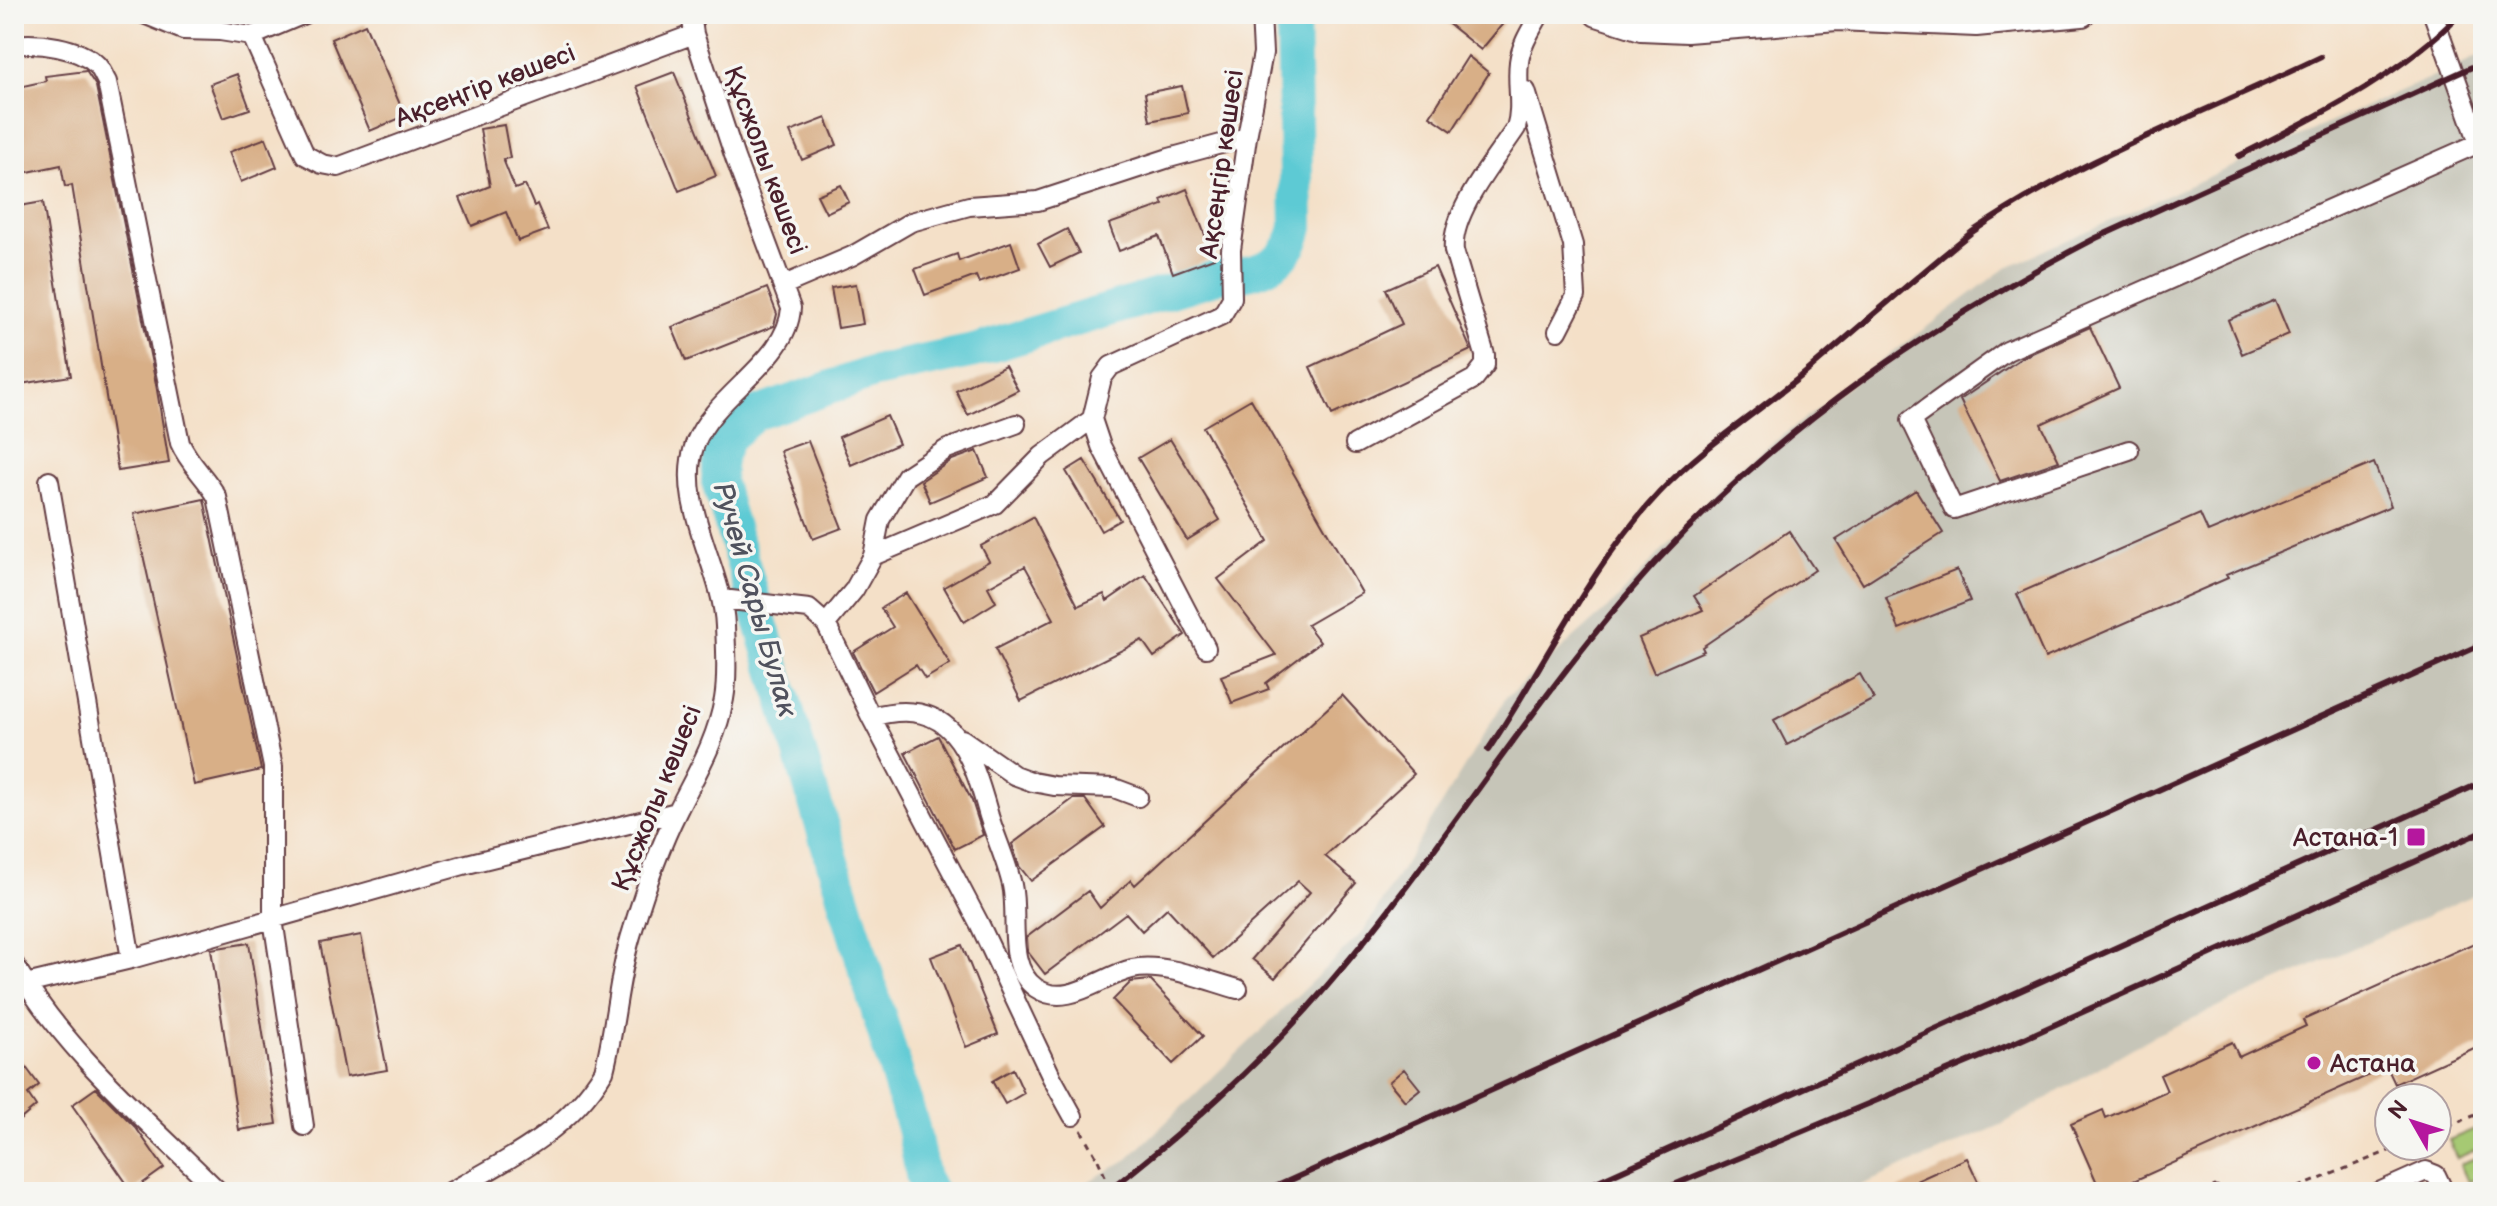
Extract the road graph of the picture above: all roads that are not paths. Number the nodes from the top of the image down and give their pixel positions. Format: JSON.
{"nodes":[{"id":1,"x":144,"y":14,"type":"edge"},
{"id":2,"x":304,"y":14,"type":"edge"},
{"id":3,"x":691,"y":14,"type":"edge"},
{"id":4,"x":1261,"y":14,"type":"edge"},
{"id":5,"x":1540,"y":14,"type":"edge"},
{"id":6,"x":1597,"y":14,"type":"edge"},
{"id":7,"x":2082,"y":14,"type":"edge"},
{"id":8,"x":2433,"y":14,"type":"edge"},
{"id":9,"x":1884,"y":17,"type":"edge"},
{"id":10,"x":1684,"y":22,"type":"edge"},
{"id":11,"x":694,"y":34,"type":"junction"},
{"id":12,"x":252,"y":36,"type":"junction"},
{"id":13,"x":14,"y":45,"type":"edge"},
{"id":14,"x":1518,"y":66,"type":"junction"},
{"id":15,"x":1247,"y":137,"type":"junction"},
{"id":16,"x":2481,"y":142,"type":"edge"},
{"id":17,"x":784,"y":285,"type":"junction"},
{"id":18,"x":1558,"y":331,"type":"dead end"},
{"id":19,"x":1092,"y":419,"type":"junction"},
{"id":20,"x":1016,"y":424,"type":"dead end"},
{"id":21,"x":1355,"y":444,"type":"dead end"},
{"id":22,"x":2129,"y":450,"type":"dead end"},
{"id":23,"x":49,"y":481,"type":"dead end"},
{"id":24,"x":873,"y":556,"type":"junction"},
{"id":25,"x":722,"y":599,"type":"junction"},
{"id":26,"x":826,"y":624,"type":"junction"},
{"id":27,"x":1206,"y":648,"type":"dead end"},
{"id":28,"x":871,"y":717,"type":"junction"},
{"id":29,"x":957,"y":735,"type":"junction"},
{"id":30,"x":1138,"y":797,"type":"dead end"},
{"id":31,"x":677,"y":812,"type":"junction"},
{"id":32,"x":273,"y":919,"type":"junction"},
{"id":33,"x":131,"y":959,"type":"junction"},
{"id":34,"x":14,"y":964,"type":"edge"},
{"id":35,"x":26,"y":984,"type":"junction"},
{"id":36,"x":1238,"y":989,"type":"dead end"},
{"id":37,"x":1073,"y":1116,"type":"road end"},
{"id":38,"x":304,"y":1126,"type":"dead end"},
{"id":39,"x":219,"y":1192,"type":"edge"},
{"id":40,"x":450,"y":1192,"type":"edge"},
{"id":41,"x":2379,"y":1192,"type":"edge"},
{"id":42,"x":2444,"y":1192,"type":"edge"}],
"edges":[{"from":1,"to":12,"type":"street"},
{"from":2,"to":12,"type":"street"},
{"from":3,"to":11,"type":"street","name":"Құсжолы көшесі"},
{"from":4,"to":15,"type":"street","name":"Ақсеңгір көшесі"},
{"from":5,"to":14,"type":"street"},
{"from":6,"to":10,"type":"main road"},
{"from":7,"to":9,"type":"main road"},
{"from":8,"to":16,"type":"street"},
{"from":9,"to":10,"type":"main road"},
{"from":11,"to":12,"type":"street","name":"Ақсеңгір көшесі"},
{"from":11,"to":17,"type":"street","name":"Құсжолы көшесі"},
{"from":13,"to":32,"type":"street"},
{"from":14,"to":18,"type":"street"},
{"from":14,"to":21,"type":"street"},
{"from":15,"to":17,"type":"street"},
{"from":15,"to":19,"type":"street","name":"Ақсеңгір көшесі"},
{"from":16,"to":22,"type":"street"},
{"from":17,"to":25,"type":"street","name":"Құсжолы көшесі"},
{"from":19,"to":24,"type":"street"},
{"from":19,"to":27,"type":"street"},
{"from":20,"to":24,"type":"street"},
{"from":23,"to":33,"type":"street"},
{"from":24,"to":26,"type":"street"},
{"from":25,"to":26,"type":"street"},
{"from":25,"to":31,"type":"street","name":"Құсжолы көшесі"},
{"from":26,"to":28,"type":"street"},
{"from":28,"to":29,"type":"street"},
{"from":28,"to":37,"type":"street"},
{"from":29,"to":30,"type":"street"},
{"from":29,"to":36,"type":"street"},
{"from":31,"to":32,"type":"street"},
{"from":31,"to":40,"type":"street","name":"Құсжолы көшесі"},
{"from":32,"to":33,"type":"street"},
{"from":32,"to":38,"type":"street"},
{"from":33,"to":35,"type":"street"},
{"from":34,"to":35,"type":"street"},
{"from":35,"to":39,"type":"street"},
{"from":41,"to":42,"type":"street"}]}
